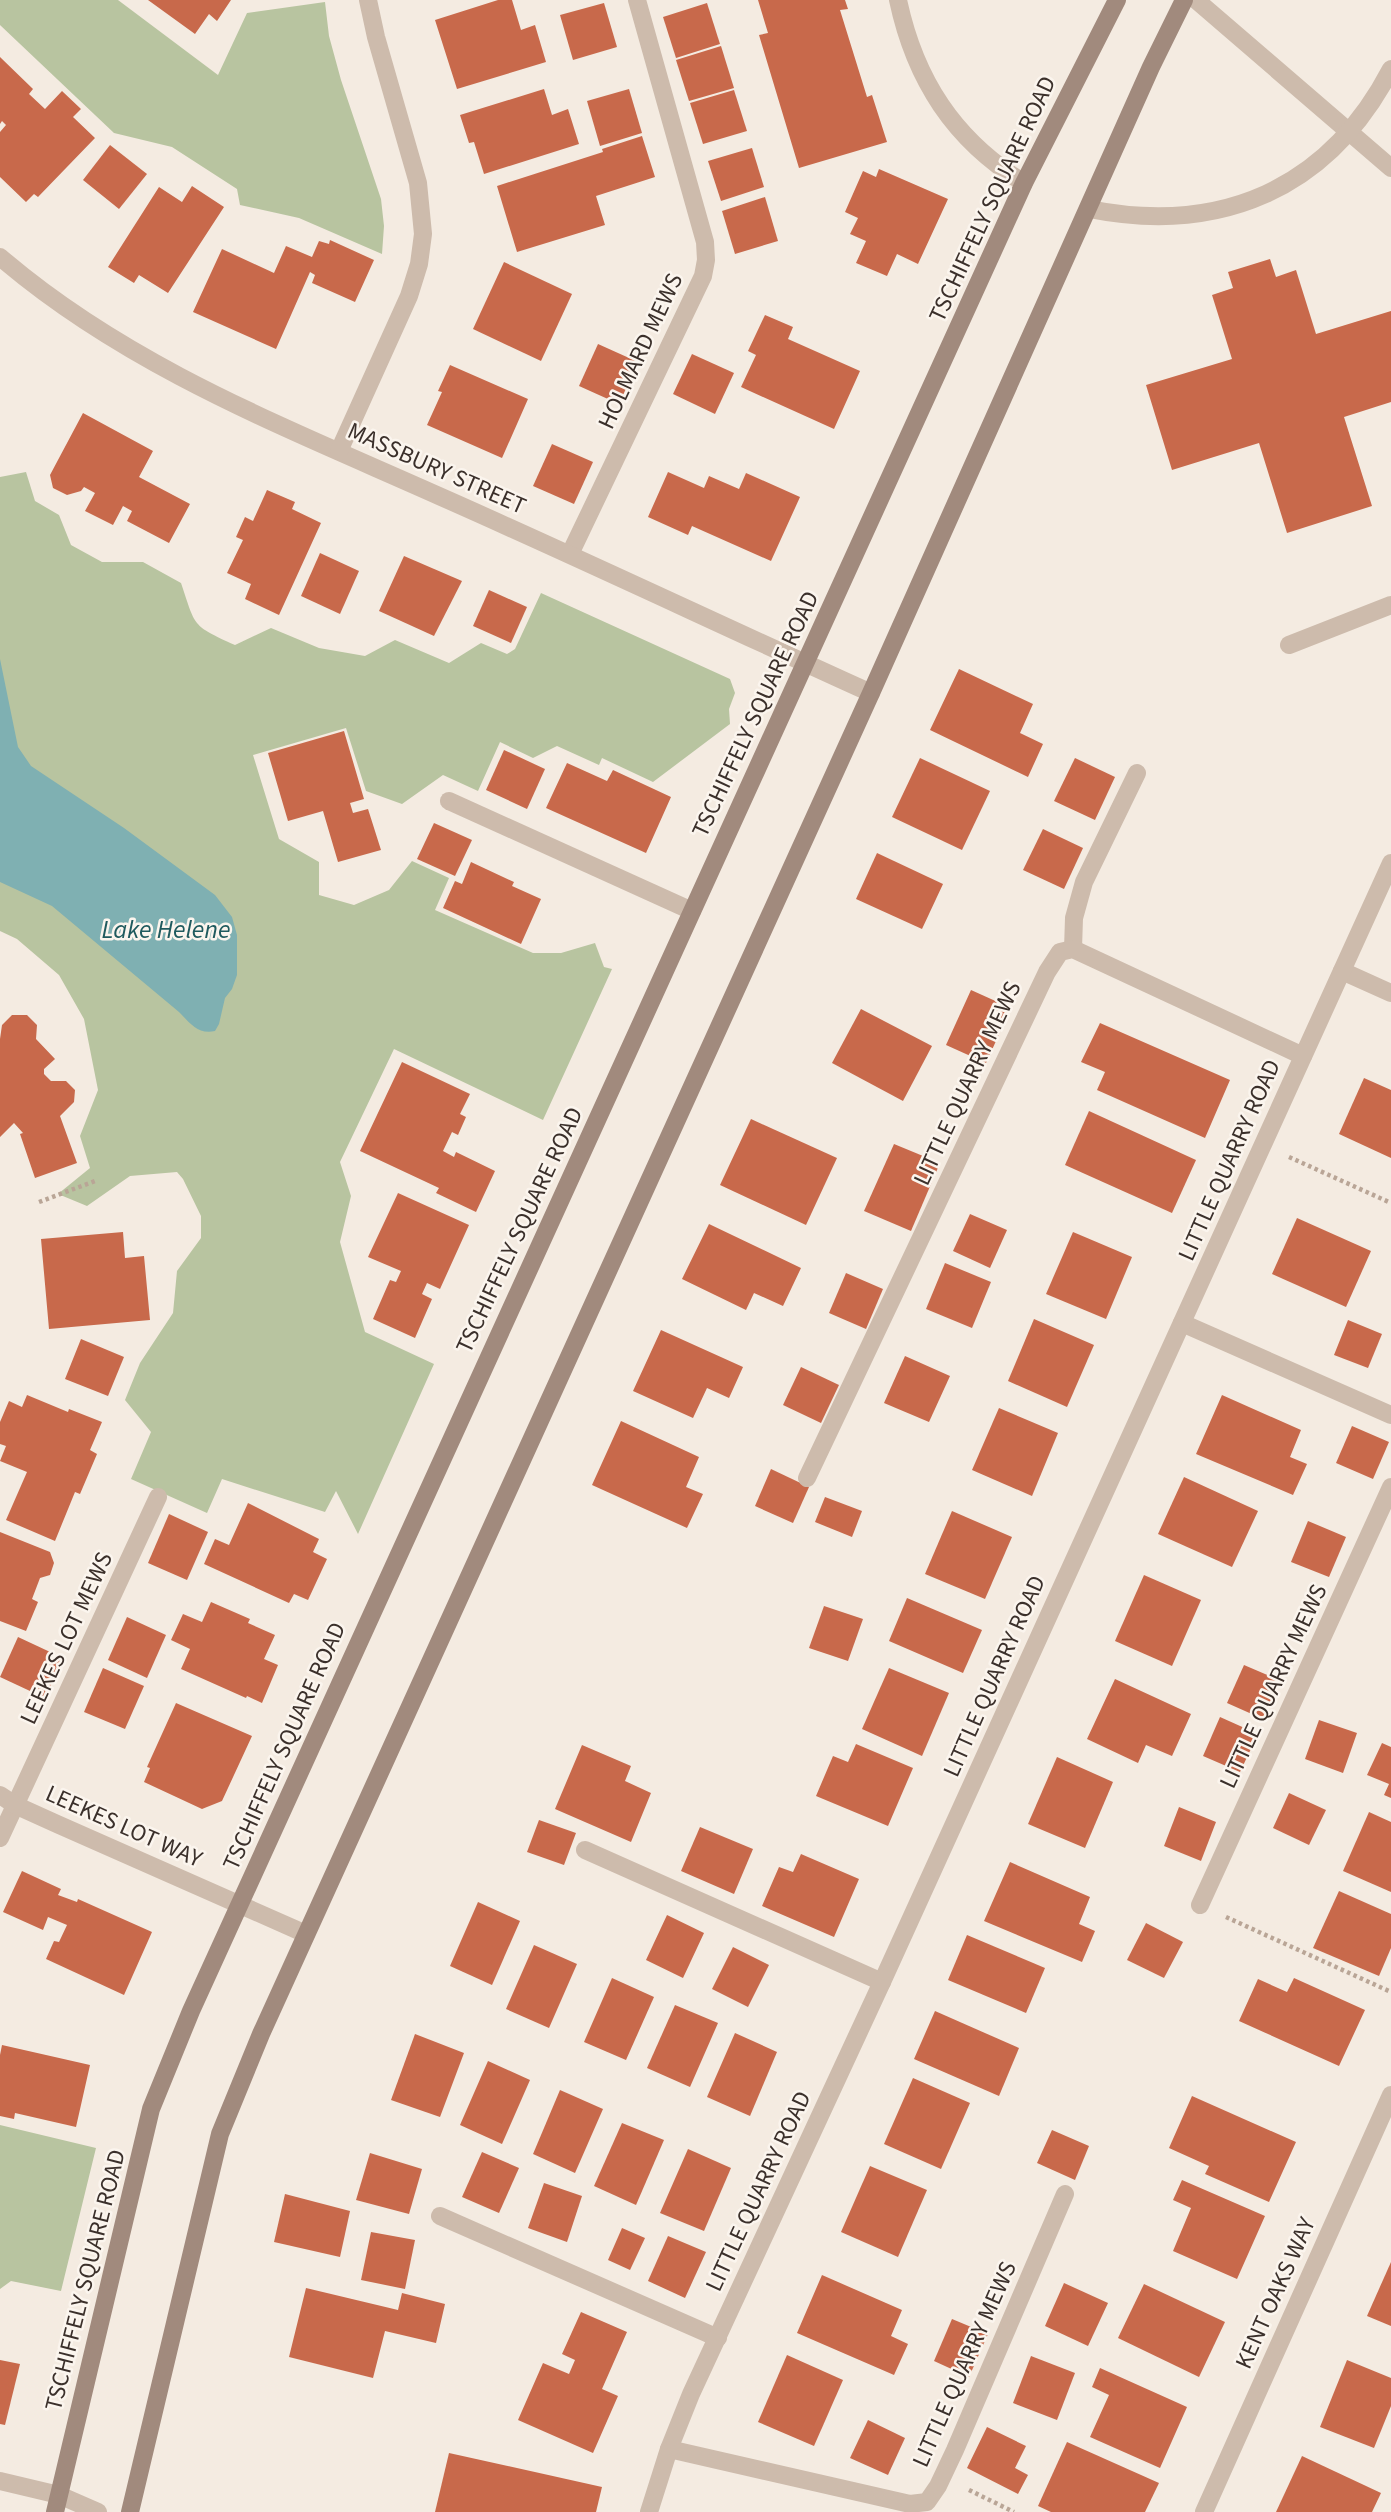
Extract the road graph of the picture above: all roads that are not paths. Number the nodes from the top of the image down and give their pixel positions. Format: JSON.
{"nodes":[{"id":1,"x":368,"y":0,"type":"edge"},
{"id":2,"x":637,"y":0,"type":"edge"},
{"id":3,"x":898,"y":0,"type":"edge"},
{"id":4,"x":1116,"y":0,"type":"edge"},
{"id":5,"x":1184,"y":0,"type":"edge"},
{"id":6,"x":1196,"y":0,"type":"edge"},
{"id":7,"x":1391,"y":69,"type":"edge"},
{"id":8,"x":1349,"y":132,"type":"junction"},
{"id":9,"x":1391,"y":168,"type":"edge"},
{"id":10,"x":1024,"y":183,"type":"junction"},
{"id":11,"x":1089,"y":209,"type":"junction"},
{"id":12,"x":0,"y":257,"type":"edge"},
{"id":13,"x":339,"y":451,"type":"junction"},
{"id":14,"x":570,"y":554,"type":"junction"},
{"id":15,"x":1391,"y":605,"type":"edge"},
{"id":16,"x":1289,"y":645,"type":"dead end"},
{"id":17,"x":806,"y":664,"type":"junction"},
{"id":18,"x":871,"y":693,"type":"junction"},
{"id":19,"x":1137,"y":773,"type":"dead end"},
{"id":20,"x":449,"y":801,"type":"dead end"},
{"id":21,"x":1391,"y":863,"type":"edge"},
{"id":22,"x":692,"y":911,"type":"junction"},
{"id":23,"x":1073,"y":949,"type":"junction"},
{"id":24,"x":1342,"y":971,"type":"junction"},
{"id":25,"x":1391,"y":993,"type":"edge"},
{"id":26,"x":1304,"y":1056,"type":"junction"},
{"id":27,"x":1182,"y":1323,"type":"junction"},
{"id":28,"x":1391,"y":1415,"type":"edge"},
{"id":29,"x":807,"y":1478,"type":"dead end"},
{"id":30,"x":1391,"y":1488,"type":"edge"},
{"id":31,"x":158,"y":1497,"type":"dead end"},
{"id":32,"x":0,"y":1795,"type":"edge"},
{"id":33,"x":15,"y":1805,"type":"junction"},
{"id":34,"x":0,"y":1838,"type":"edge"},
{"id":35,"x":584,"y":1850,"type":"dead end"},
{"id":36,"x":240,"y":1904,"type":"junction"},
{"id":37,"x":1200,"y":1905,"type":"road end"},
{"id":38,"x":306,"y":1934,"type":"junction"},
{"id":39,"x":882,"y":1982,"type":"junction"},
{"id":40,"x":1391,"y":2095,"type":"edge"},
{"id":41,"x":1065,"y":2193,"type":"dead end"},
{"id":42,"x":440,"y":2216,"type":"dead end"},
{"id":43,"x":718,"y":2337,"type":"junction"},
{"id":44,"x":668,"y":2449,"type":"junction"},
{"id":45,"x":0,"y":2481,"type":"edge"},
{"id":46,"x":57,"y":2504,"type":"edge"},
{"id":47,"x":98,"y":2512,"type":"edge"},
{"id":48,"x":130,"y":2512,"type":"edge"},
{"id":49,"x":649,"y":2512,"type":"edge"},
{"id":50,"x":1204,"y":2512,"type":"edge"}],
"edges":[{"from":1,"to":13,"type":"street"},
{"from":2,"to":14,"type":"street","name":"HOLMARD MEWS"},
{"from":3,"to":10,"type":"street"},
{"from":4,"to":10,"type":"street","name":"TSCHIFFELY SQUARE ROAD"},
{"from":5,"to":11,"type":"street"},
{"from":6,"to":8,"type":"street"},
{"from":7,"to":8,"type":"street"},
{"from":8,"to":9,"type":"street"},
{"from":8,"to":11,"type":"street"},
{"from":10,"to":17,"type":"street","name":"TSCHIFFELY SQUARE ROAD"},
{"from":11,"to":18,"type":"street"},
{"from":12,"to":13,"type":"street","name":"MASSBURY STREET"},
{"from":13,"to":14,"type":"street","name":"MASSBURY STREET"},
{"from":14,"to":17,"type":"street","name":"MASSBURY STREET"},
{"from":15,"to":16,"type":"street"},
{"from":17,"to":18,"type":"street","name":"MASSBURY STREET"},
{"from":17,"to":22,"type":"street","name":"TSCHIFFELY SQUARE ROAD"},
{"from":18,"to":38,"type":"street"},
{"from":19,"to":23,"type":"street"},
{"from":20,"to":22,"type":"street"},
{"from":21,"to":24,"type":"street","name":"LITTLE QUARRY ROAD"},
{"from":22,"to":36,"type":"street","name":"TSCHIFFELY SQUARE ROAD"},
{"from":23,"to":26,"type":"street"},
{"from":23,"to":29,"type":"street","name":"LITTLE QUARRY MEWS"},
{"from":24,"to":25,"type":"street"},
{"from":24,"to":26,"type":"street","name":"LITTLE QUARRY ROAD"},
{"from":26,"to":27,"type":"street","name":"LITTLE QUARRY ROAD"},
{"from":27,"to":28,"type":"street"},
{"from":27,"to":39,"type":"street","name":"LITTLE QUARRY ROAD"},
{"from":30,"to":37,"type":"street","name":"LITTLE QUARRY MEWS"},
{"from":31,"to":33,"type":"street","name":"LEEKES LOT MEWS"},
{"from":32,"to":33,"type":"street","name":"LEEKES LOT WAY"},
{"from":33,"to":34,"type":"street","name":"LEEKES LOT MEWS"},
{"from":33,"to":36,"type":"street","name":"LEEKES LOT WAY"},
{"from":35,"to":39,"type":"street"},
{"from":36,"to":38,"type":"street","name":"LEEKES LOT WAY"},
{"from":36,"to":46,"type":"street","name":"TSCHIFFELY SQUARE ROAD"},
{"from":38,"to":48,"type":"street"},
{"from":39,"to":43,"type":"street","name":"LITTLE QUARRY ROAD"},
{"from":40,"to":50,"type":"street","name":"KENT OAKS WAY"},
{"from":41,"to":44,"type":"street","name":"LITTLE QUARRY MEWS"},
{"from":42,"to":43,"type":"street"},
{"from":43,"to":44,"type":"street","name":"LITTLE QUARRY ROAD"},
{"from":44,"to":49,"type":"street","name":"LITTLE QUARRY ROAD"},
{"from":45,"to":46,"type":"street"},
{"from":46,"to":47,"type":"street"}]}
